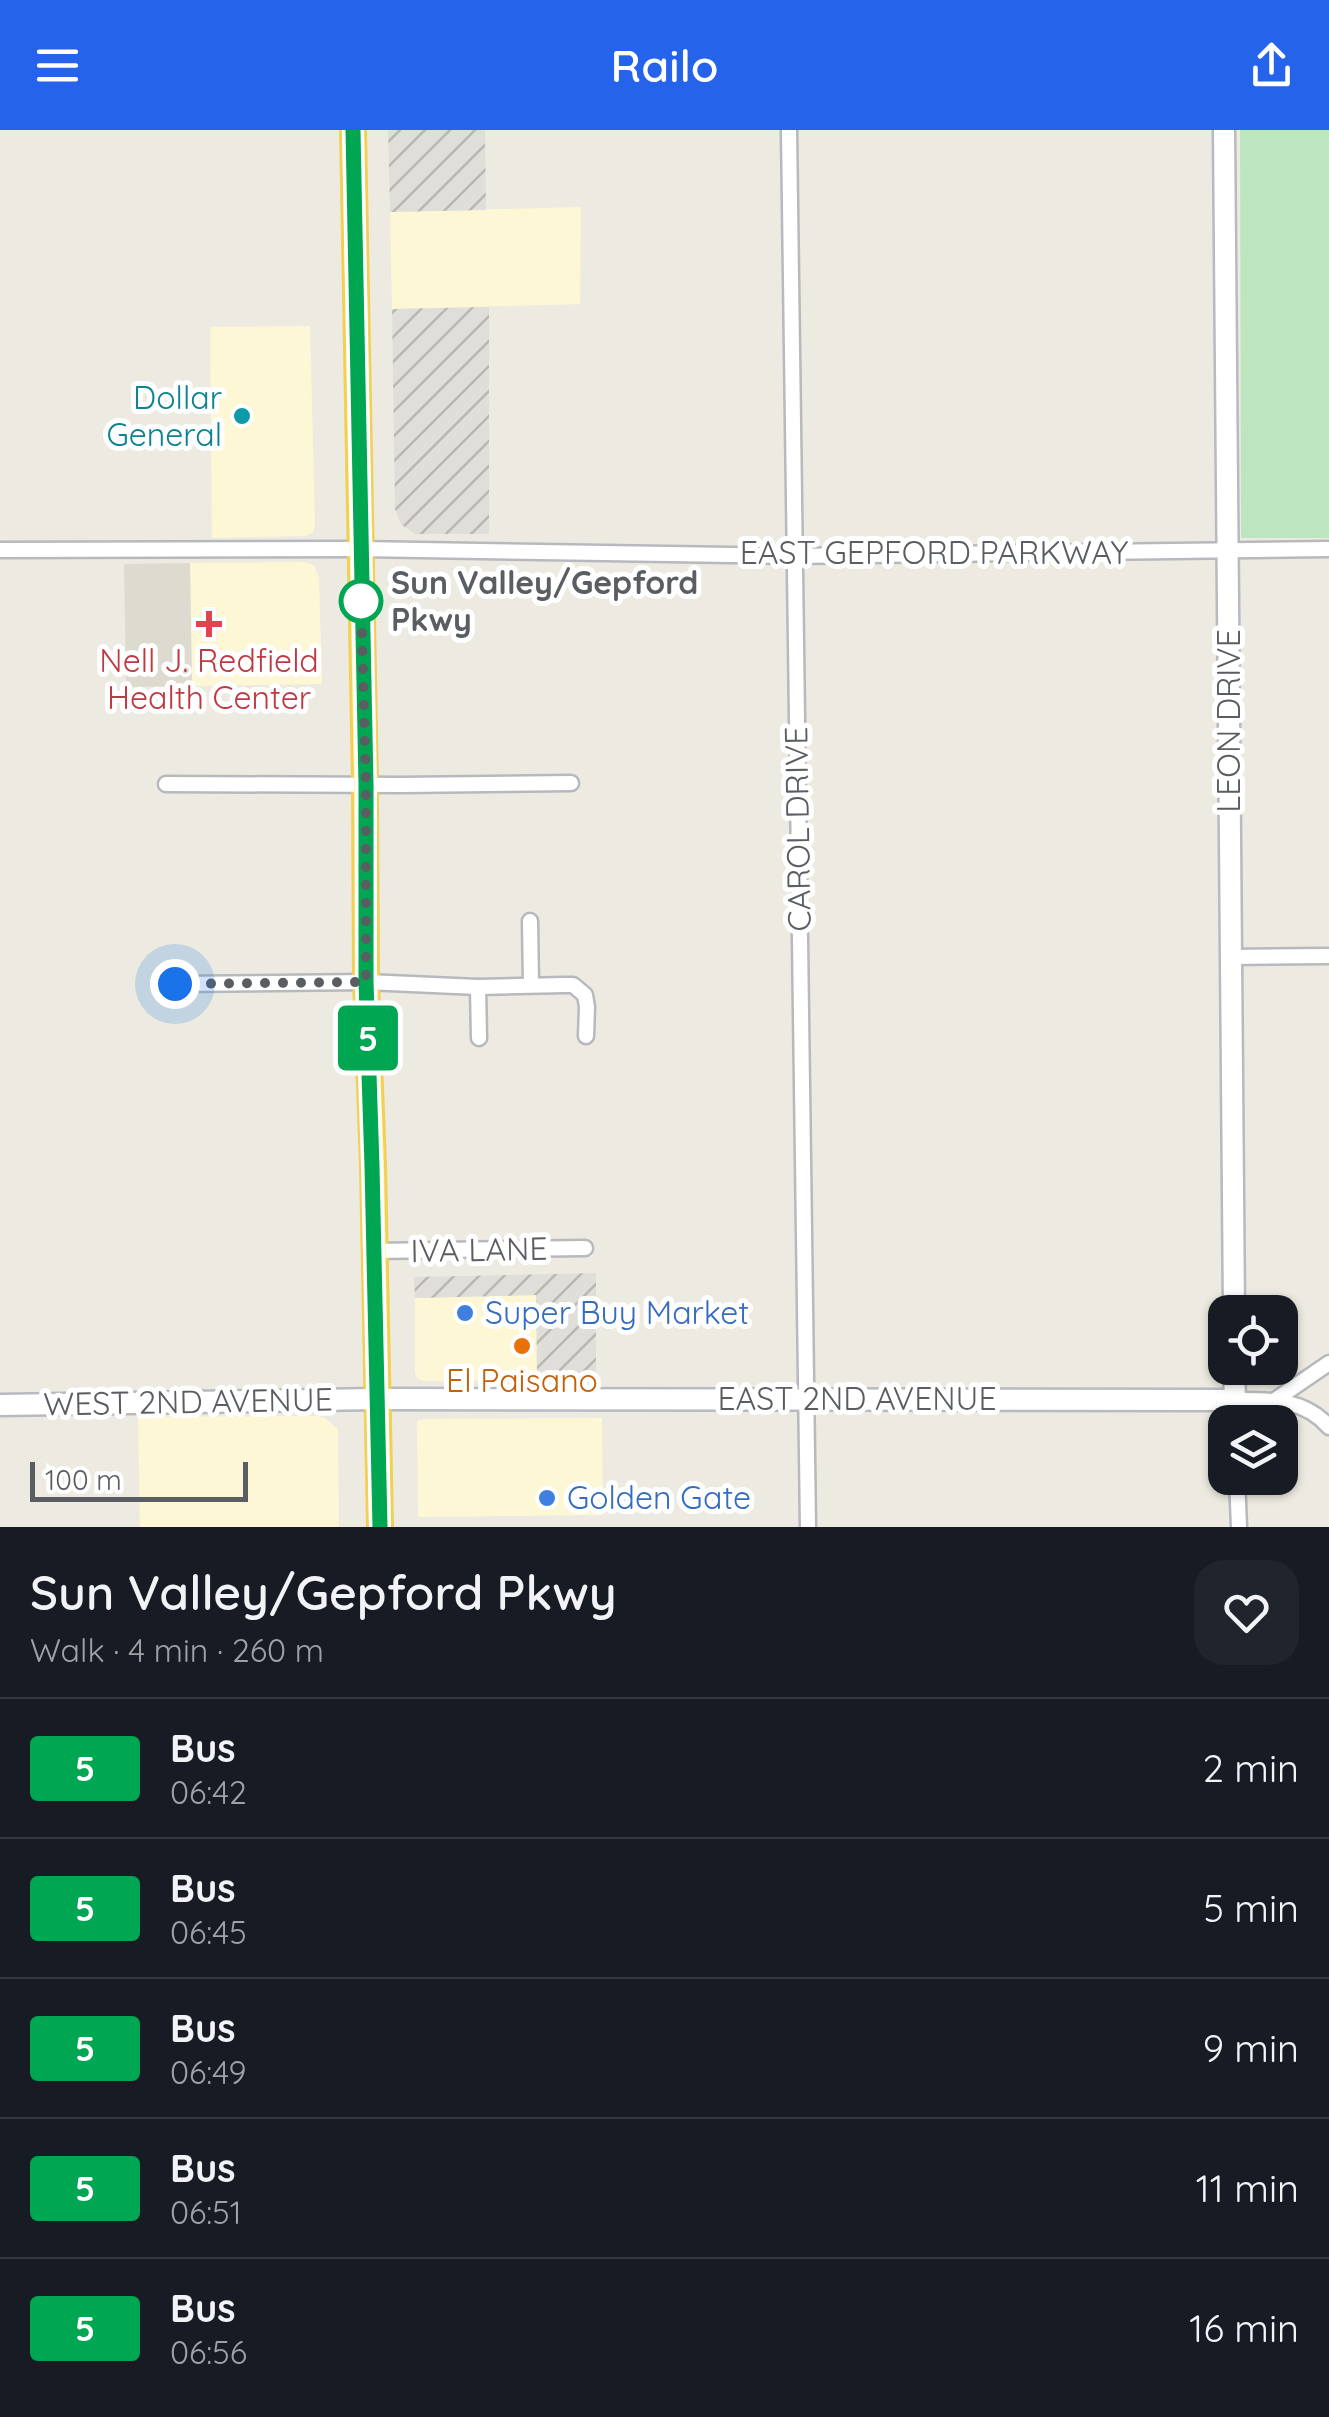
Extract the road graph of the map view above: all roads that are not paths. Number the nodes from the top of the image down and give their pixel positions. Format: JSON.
{"nodes":[{"id":1,"x":353,"y":130,"type":"edge"},
{"id":2,"x":788,"y":130,"type":"edge"},
{"id":3,"x":1224,"y":130,"type":"edge"},
{"id":4,"x":1329,"y":549,"type":"edge"},
{"id":5,"x":0,"y":550,"type":"edge"},
{"id":6,"x":360,"y":550,"type":"junction"},
{"id":7,"x":1228,"y":550,"type":"junction"},
{"id":8,"x":794,"y":556,"type":"junction"},
{"id":9,"x":571,"y":783,"type":"dead end"},
{"id":10,"x":166,"y":784,"type":"dead end"},
{"id":11,"x":366,"y":784,"type":"junction"},
{"id":12,"x":530,"y":921,"type":"dead end"},
{"id":13,"x":1329,"y":956,"type":"edge"},
{"id":14,"x":1231,"y":957,"type":"junction"},
{"id":15,"x":366,"y":982,"type":"junction"},
{"id":16,"x":175,"y":984,"type":"dead end"},
{"id":17,"x":531,"y":984,"type":"junction"},
{"id":18,"x":478,"y":987,"type":"junction"},
{"id":19,"x":586,"y":1036,"type":"dead end"},
{"id":20,"x":478,"y":1038,"type":"dead end"},
{"id":21,"x":585,"y":1248,"type":"dead end"},
{"id":22,"x":374,"y":1251,"type":"junction"},
{"id":23,"x":1234,"y":1295,"type":"edge"},
{"id":24,"x":1329,"y":1363,"type":"edge"},
{"id":25,"x":1235,"y":1385,"type":"edge"},
{"id":26,"x":377,"y":1398,"type":"junction"},
{"id":27,"x":806,"y":1399,"type":"junction"},
{"id":28,"x":1235,"y":1400,"type":"junction"},
{"id":29,"x":1276,"y":1400,"type":"junction"},
{"id":30,"x":0,"y":1405,"type":"edge"},
{"id":31,"x":1235,"y":1405,"type":"edge"},
{"id":32,"x":1329,"y":1427,"type":"edge"},
{"id":33,"x":1238,"y":1495,"type":"edge"},
{"id":34,"x":380,"y":1527,"type":"edge"},
{"id":35,"x":808,"y":1527,"type":"edge"},
{"id":36,"x":1239,"y":1527,"type":"edge"}],
"edges":[{"from":1,"to":6,"type":"main road"},
{"from":2,"to":8,"type":"street","name":"CAROL DRIVE"},
{"from":3,"to":7,"type":"street","name":"LEON DRIVE"},
{"from":4,"to":7,"type":"street","name":"EAST GEPFORD PARKWAY"},
{"from":5,"to":6,"type":"street","name":"EAST GEPFORD PARKWAY"},
{"from":6,"to":8,"type":"street","name":"EAST GEPFORD PARKWAY"},
{"from":6,"to":11,"type":"main road"},
{"from":7,"to":8,"type":"street","name":"EAST GEPFORD PARKWAY"},
{"from":7,"to":14,"type":"street","name":"LEON DRIVE"},
{"from":8,"to":27,"type":"street","name":"CAROL DRIVE"},
{"from":9,"to":11,"type":"street"},
{"from":10,"to":11,"type":"street"},
{"from":11,"to":15,"type":"main road"},
{"from":12,"to":17,"type":"street"},
{"from":13,"to":14,"type":"street"},
{"from":14,"to":23,"type":"street","name":"LEON DRIVE"},
{"from":15,"to":16,"type":"street"},
{"from":15,"to":18,"type":"street"},
{"from":15,"to":22,"type":"main road"},
{"from":17,"to":18,"type":"street"},
{"from":17,"to":19,"type":"street"},
{"from":18,"to":20,"type":"street"},
{"from":21,"to":22,"type":"street","name":"IVA LANE"},
{"from":22,"to":26,"type":"main road"},
{"from":24,"to":29,"type":"street"},
{"from":25,"to":28,"type":"street"},
{"from":26,"to":27,"type":"street","name":"EAST 2ND AVENUE"},
{"from":26,"to":30,"type":"street","name":"WEST 2ND AVENUE"},
{"from":26,"to":34,"type":"main road"},
{"from":27,"to":28,"type":"street","name":"EAST 2ND AVENUE"},
{"from":27,"to":35,"type":"street","name":"CAROL DRIVE"},
{"from":28,"to":29,"type":"street","name":"EAST 2ND AVENUE"},
{"from":28,"to":31,"type":"street"},
{"from":29,"to":32,"type":"street","name":"EAST 2ND AVENUE"},
{"from":33,"to":36,"type":"street"}]}
